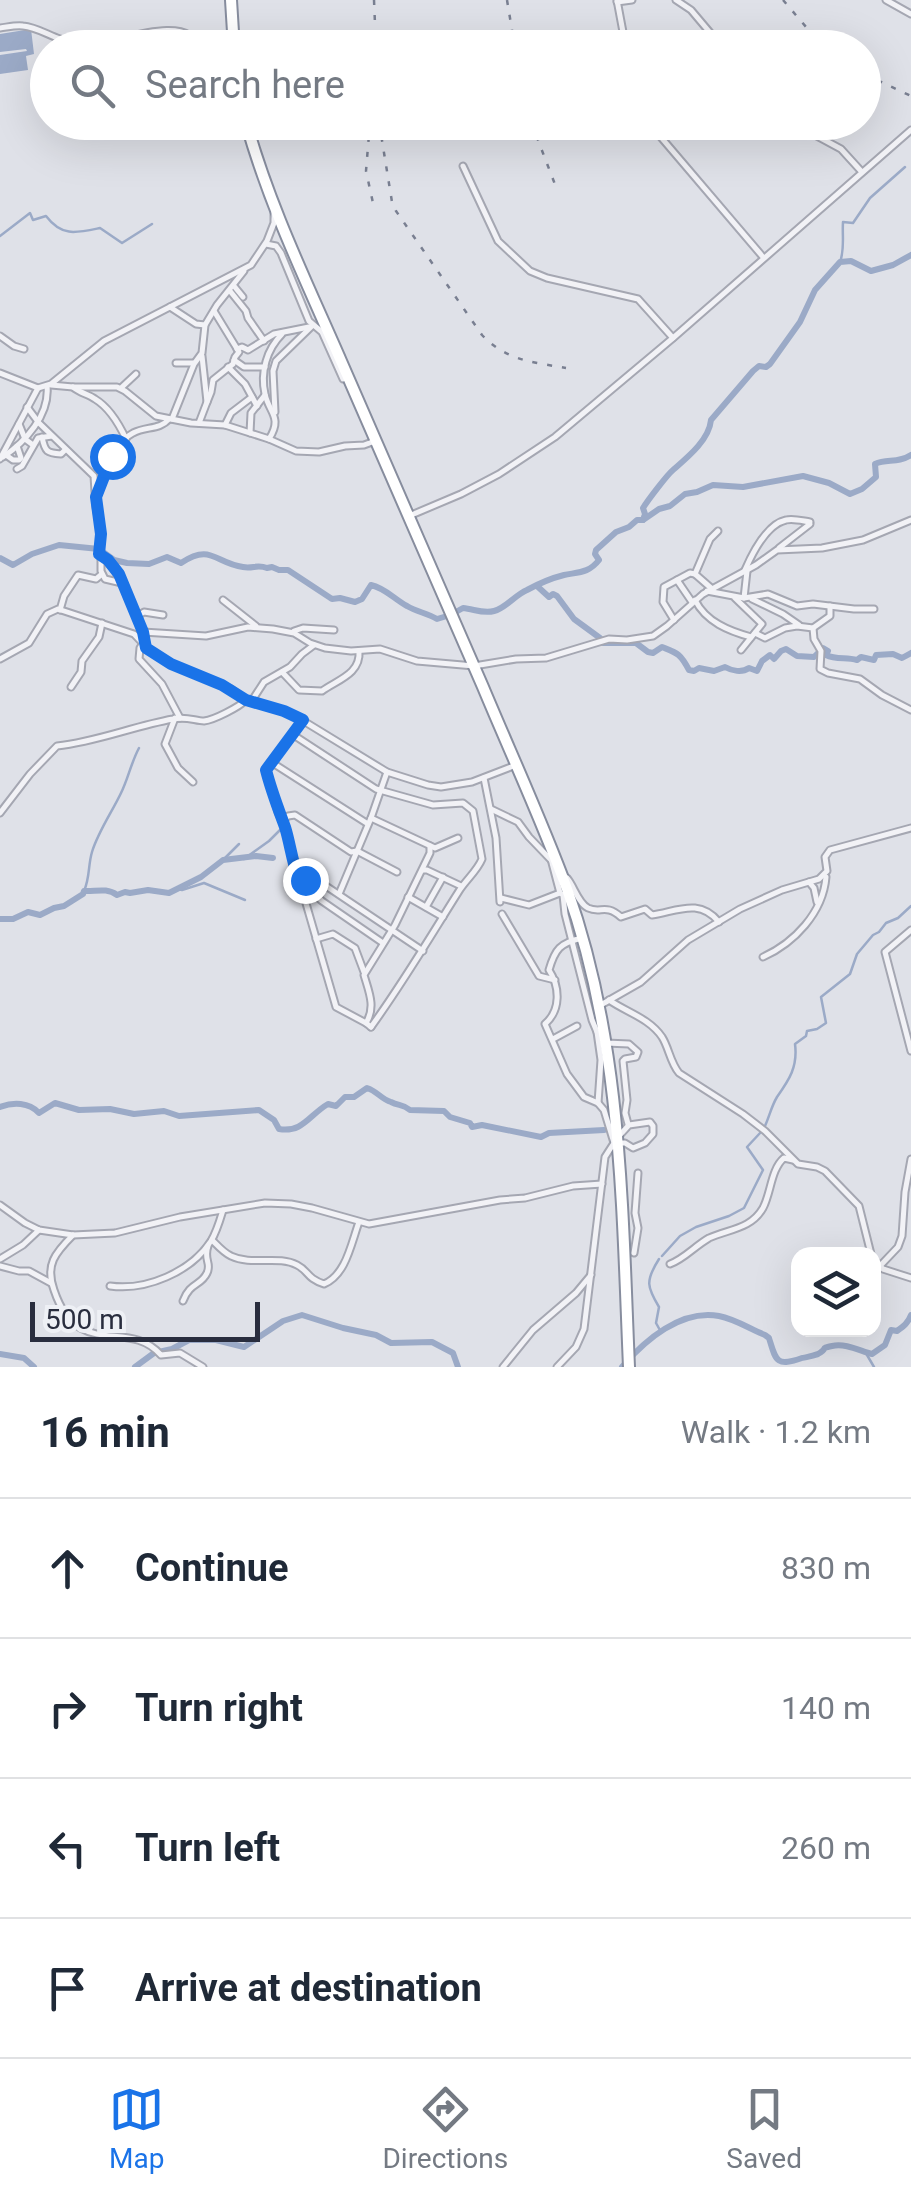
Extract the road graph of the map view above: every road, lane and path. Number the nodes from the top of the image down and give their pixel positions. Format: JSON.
{"nodes":[{"id":1,"x":231,"y":0,"type":"edge"},
{"id":2,"x":632,"y":0,"type":"edge"},
{"id":3,"x":676,"y":0,"type":"edge"},
{"id":4,"x":886,"y":0,"type":"edge"},
{"id":5,"x":617,"y":1,"type":"edge"},
{"id":6,"x":911,"y":14,"type":"edge"},
{"id":7,"x":0,"y":28,"type":"edge"},
{"id":8,"x":38,"y":30,"type":"edge"},
{"id":9,"x":233,"y":30,"type":"edge"},
{"id":10,"x":623,"y":30,"type":"edge"},
{"id":11,"x":707,"y":30,"type":"edge"},
{"id":12,"x":911,"y":130,"type":"edge"},
{"id":13,"x":252,"y":140,"type":"edge"},
{"id":14,"x":662,"y":140,"type":"edge"},
{"id":15,"x":823,"y":140,"type":"edge"},
{"id":16,"x":463,"y":166,"type":"dead end"},
{"id":17,"x":862,"y":172,"type":"junction"},
{"id":18,"x":274,"y":207,"type":"junction"},
{"id":19,"x":266,"y":244,"type":"junction"},
{"id":20,"x":764,"y":258,"type":"junction"},
{"id":21,"x":246,"y":269,"type":"junction"},
{"id":22,"x":232,"y":289,"type":"junction"},
{"id":23,"x":243,"y":297,"type":"dead end"},
{"id":24,"x":170,"y":307,"type":"junction"},
{"id":25,"x":214,"y":310,"type":"junction"},
{"id":26,"x":205,"y":325,"type":"junction"},
{"id":27,"x":270,"y":326,"type":"dead end"},
{"id":28,"x":319,"y":327,"type":"junction"},
{"id":29,"x":278,"y":334,"type":"junction"},
{"id":30,"x":0,"y":336,"type":"edge"},
{"id":31,"x":673,"y":338,"type":"junction"},
{"id":32,"x":264,"y":341,"type":"junction"},
{"id":33,"x":24,"y":349,"type":"dead end"},
{"id":34,"x":238,"y":349,"type":"junction"},
{"id":35,"x":202,"y":353,"type":"junction"},
{"id":36,"x":234,"y":360,"type":"junction"},
{"id":37,"x":176,"y":362,"type":"dead end"},
{"id":38,"x":194,"y":364,"type":"junction"},
{"id":39,"x":265,"y":367,"type":"junction"},
{"id":40,"x":228,"y":368,"type":"junction"},
{"id":41,"x":0,"y":373,"type":"edge"},
{"id":42,"x":136,"y":374,"type":"dead end"},
{"id":43,"x":49,"y":385,"type":"junction"},
{"id":44,"x":73,"y":387,"type":"junction"},
{"id":45,"x":38,"y":388,"type":"junction"},
{"id":46,"x":122,"y":388,"type":"junction"},
{"id":47,"x":265,"y":394,"type":"junction"},
{"id":48,"x":252,"y":397,"type":"junction"},
{"id":49,"x":206,"y":402,"type":"junction"},
{"id":50,"x":257,"y":406,"type":"junction"},
{"id":51,"x":27,"y":407,"type":"junction"},
{"id":52,"x":275,"y":414,"type":"junction"},
{"id":53,"x":170,"y":419,"type":"junction"},
{"id":54,"x":39,"y":422,"type":"junction"},
{"id":55,"x":19,"y":424,"type":"junction"},
{"id":56,"x":199,"y":424,"type":"junction"},
{"id":57,"x":225,"y":425,"type":"junction"},
{"id":58,"x":250,"y":434,"type":"junction"},
{"id":59,"x":52,"y":436,"type":"junction"},
{"id":60,"x":42,"y":437,"type":"junction"},
{"id":61,"x":24,"y":439,"type":"junction"},
{"id":62,"x":126,"y":439,"type":"junction"},
{"id":63,"x":269,"y":439,"type":"junction"},
{"id":64,"x":373,"y":442,"type":"junction"},
{"id":65,"x":14,"y":446,"type":"junction"},
{"id":66,"x":35,"y":446,"type":"junction"},
{"id":67,"x":65,"y":450,"type":"junction"},
{"id":68,"x":3,"y":457,"type":"edge"},
{"id":69,"x":23,"y":460,"type":"junction"},
{"id":70,"x":17,"y":469,"type":"dead end"},
{"id":71,"x":96,"y":497,"type":"junction"},
{"id":72,"x":408,"y":516,"type":"junction"},
{"id":73,"x":911,"y":520,"type":"edge"},
{"id":74,"x":718,"y":531,"type":"dead end"},
{"id":75,"x":777,"y":550,"type":"junction"},
{"id":76,"x":100,"y":556,"type":"junction"},
{"id":77,"x":746,"y":570,"type":"junction"},
{"id":78,"x":102,"y":574,"type":"junction"},
{"id":79,"x":695,"y":574,"type":"junction"},
{"id":80,"x":676,"y":580,"type":"junction"},
{"id":81,"x":122,"y":583,"type":"junction"},
{"id":82,"x":708,"y":590,"type":"junction"},
{"id":83,"x":733,"y":597,"type":"junction"},
{"id":84,"x":747,"y":598,"type":"junction"},
{"id":85,"x":223,"y":600,"type":"dead end"},
{"id":86,"x":694,"y":601,"type":"junction"},
{"id":87,"x":830,"y":606,"type":"junction"},
{"id":88,"x":874,"y":609,"type":"dead end"},
{"id":89,"x":60,"y":610,"type":"junction"},
{"id":90,"x":163,"y":616,"type":"dead end"},
{"id":91,"x":136,"y":617,"type":"junction"},
{"id":92,"x":674,"y":620,"type":"junction"},
{"id":93,"x":102,"y":623,"type":"junction"},
{"id":94,"x":800,"y":626,"type":"junction"},
{"id":95,"x":259,"y":628,"type":"junction"},
{"id":96,"x":813,"y":628,"type":"junction"},
{"id":97,"x":334,"y":630,"type":"dead end"},
{"id":98,"x":143,"y":632,"type":"junction"},
{"id":99,"x":291,"y":632,"type":"junction"},
{"id":100,"x":753,"y":635,"type":"junction"},
{"id":101,"x":144,"y":644,"type":"junction"},
{"id":102,"x":314,"y":645,"type":"junction"},
{"id":103,"x":742,"y":650,"type":"dead end"},
{"id":104,"x":359,"y":651,"type":"junction"},
{"id":105,"x":0,"y":659,"type":"edge"},
{"id":106,"x":474,"y":666,"type":"junction"},
{"id":107,"x":282,"y":672,"type":"junction"},
{"id":108,"x":71,"y":686,"type":"dead end"},
{"id":109,"x":249,"y":701,"type":"junction"},
{"id":110,"x":911,"y":710,"type":"edge"},
{"id":111,"x":178,"y":718,"type":"junction"},
{"id":112,"x":303,"y":720,"type":"junction"},
{"id":113,"x":292,"y":734,"type":"junction"},
{"id":114,"x":271,"y":762,"type":"junction"},
{"id":115,"x":516,"y":765,"type":"junction"},
{"id":116,"x":387,"y":772,"type":"junction"},
{"id":117,"x":484,"y":778,"type":"junction"},
{"id":118,"x":193,"y":782,"type":"dead end"},
{"id":119,"x":382,"y":789,"type":"junction"},
{"id":120,"x":491,"y":809,"type":"junction"},
{"id":121,"x":0,"y":814,"type":"edge"},
{"id":122,"x":370,"y":821,"type":"junction"},
{"id":123,"x":283,"y":822,"type":"junction"},
{"id":124,"x":911,"y":828,"type":"edge"},
{"id":125,"x":458,"y":838,"type":"dead end"},
{"id":126,"x":430,"y":849,"type":"junction"},
{"id":127,"x":357,"y":851,"type":"junction"},
{"id":128,"x":556,"y":866,"type":"junction"},
{"id":129,"x":424,"y":871,"type":"junction"},
{"id":130,"x":397,"y":872,"type":"dead end"},
{"id":131,"x":826,"y":875,"type":"junction"},
{"id":132,"x":443,"y":878,"type":"junction"},
{"id":133,"x":301,"y":881,"type":"junction"},
{"id":134,"x":809,"y":882,"type":"junction"},
{"id":135,"x":461,"y":886,"type":"junction"},
{"id":136,"x":564,"y":892,"type":"junction"},
{"id":137,"x":339,"y":894,"type":"junction"},
{"id":138,"x":408,"y":897,"type":"junction"},
{"id":139,"x":426,"y":907,"type":"junction"},
{"id":140,"x":817,"y":907,"type":"junction"},
{"id":141,"x":502,"y":914,"type":"dead end"},
{"id":142,"x":443,"y":917,"type":"junction"},
{"id":143,"x":719,"y":922,"type":"junction"},
{"id":144,"x":392,"y":930,"type":"junction"},
{"id":145,"x":911,"y":930,"type":"edge"},
{"id":146,"x":316,"y":939,"type":"junction"},
{"id":147,"x":577,"y":939,"type":"junction"},
{"id":148,"x":383,"y":943,"type":"junction"},
{"id":149,"x":423,"y":951,"type":"junction"},
{"id":150,"x":763,"y":958,"type":"dead end"},
{"id":151,"x":364,"y":975,"type":"junction"},
{"id":152,"x":555,"y":980,"type":"junction"},
{"id":153,"x":604,"y":1003,"type":"junction"},
{"id":154,"x":366,"y":1023,"type":"junction"},
{"id":155,"x":577,"y":1026,"type":"dead end"},
{"id":156,"x":603,"y":1037,"type":"junction"},
{"id":157,"x":553,"y":1039,"type":"junction"},
{"id":158,"x":911,"y":1051,"type":"edge"},
{"id":159,"x":598,"y":1103,"type":"junction"},
{"id":160,"x":627,"y":1127,"type":"junction"},
{"id":161,"x":617,"y":1141,"type":"junction"},
{"id":162,"x":911,"y":1159,"type":"edge"},
{"id":163,"x":796,"y":1162,"type":"junction"},
{"id":164,"x":638,"y":1174,"type":"dead end"},
{"id":165,"x":602,"y":1184,"type":"junction"},
{"id":166,"x":0,"y":1206,"type":"edge"},
{"id":167,"x":223,"y":1210,"type":"junction"},
{"id":168,"x":0,"y":1216,"type":"edge"},
{"id":169,"x":13,"y":1216,"type":"junction"},
{"id":170,"x":359,"y":1222,"type":"junction"},
{"id":171,"x":39,"y":1230,"type":"junction"},
{"id":172,"x":73,"y":1235,"type":"junction"},
{"id":173,"x":210,"y":1242,"type":"junction"},
{"id":174,"x":870,"y":1247,"type":"edge"},
{"id":175,"x":634,"y":1252,"type":"dead end"},
{"id":176,"x":0,"y":1262,"type":"edge"},
{"id":177,"x":670,"y":1264,"type":"dead end"},
{"id":178,"x":881,"y":1265,"type":"edge"},
{"id":179,"x":881,"y":1268,"type":"edge"},
{"id":180,"x":592,"y":1272,"type":"junction"},
{"id":181,"x":911,"y":1278,"type":"edge"},
{"id":182,"x":52,"y":1283,"type":"junction"},
{"id":183,"x":110,"y":1286,"type":"dead end"},
{"id":184,"x":184,"y":1302,"type":"dead end"},
{"id":185,"x":630,"y":1366,"type":"edge"},
{"id":186,"x":203,"y":1367,"type":"edge"},
{"id":187,"x":504,"y":1367,"type":"edge"},
{"id":188,"x":557,"y":1367,"type":"edge"}],
"edges":[{"from":1,"to":9,"type":"highway"},
{"from":2,"to":5,"type":"street"},
{"from":3,"to":11,"type":"street"},
{"from":4,"to":6,"type":"street"},
{"from":5,"to":10,"type":"street"},
{"from":7,"to":8,"type":"street"},
{"from":12,"to":17,"type":"street"},
{"from":13,"to":18,"type":"highway"},
{"from":14,"to":20,"type":"street"},
{"from":15,"to":17,"type":"street"},
{"from":16,"to":31,"type":"street"},
{"from":17,"to":20,"type":"street"},
{"from":18,"to":19,"type":"street"},
{"from":18,"to":28,"type":"highway"},
{"from":19,"to":21,"type":"street"},
{"from":19,"to":28,"type":"street"},
{"from":20,"to":31,"type":"street"},
{"from":21,"to":22,"type":"street"},
{"from":21,"to":24,"type":"street"},
{"from":22,"to":23,"type":"street"},
{"from":22,"to":25,"type":"street"},
{"from":22,"to":32,"type":"street"},
{"from":24,"to":26,"type":"street"},
{"from":24,"to":43,"type":"street"},
{"from":25,"to":26,"type":"street"},
{"from":25,"to":34,"type":"street"},
{"from":26,"to":35,"type":"street"},
{"from":27,"to":29,"type":"street"},
{"from":28,"to":29,"type":"street"},
{"from":28,"to":52,"type":"street"},
{"from":28,"to":64,"type":"highway"},
{"from":29,"to":32,"type":"street"},
{"from":29,"to":39,"type":"street"},
{"from":30,"to":33,"type":"street"},
{"from":31,"to":72,"type":"street"},
{"from":32,"to":34,"type":"street"},
{"from":34,"to":36,"type":"street"},
{"from":35,"to":38,"type":"street"},
{"from":35,"to":49,"type":"street"},
{"from":36,"to":39,"type":"street"},
{"from":36,"to":40,"type":"street"},
{"from":37,"to":38,"type":"street"},
{"from":38,"to":53,"type":"street"},
{"from":39,"to":47,"type":"street"},
{"from":40,"to":48,"type":"street"},
{"from":40,"to":49,"type":"street"},
{"from":41,"to":45,"type":"street"},
{"from":42,"to":46,"type":"street"},
{"from":43,"to":44,"type":"street"},
{"from":43,"to":45,"type":"street"},
{"from":43,"to":54,"type":"street"},
{"from":44,"to":46,"type":"street"},
{"from":44,"to":62,"type":"street"},
{"from":45,"to":51,"type":"street"},
{"from":46,"to":53,"type":"street"},
{"from":47,"to":50,"type":"street"},
{"from":47,"to":52,"type":"street"},
{"from":48,"to":50,"type":"street"},
{"from":48,"to":57,"type":"street"},
{"from":49,"to":56,"type":"street"},
{"from":50,"to":58,"type":"street"},
{"from":51,"to":54,"type":"street"},
{"from":51,"to":55,"type":"street"},
{"from":52,"to":63,"type":"street"},
{"from":53,"to":56,"type":"street"},
{"from":53,"to":62,"type":"street"},
{"from":54,"to":59,"type":"street"},
{"from":54,"to":60,"type":"street"},
{"from":54,"to":61,"type":"street"},
{"from":55,"to":61,"type":"street"},
{"from":55,"to":65,"type":"street"},
{"from":56,"to":57,"type":"street"},
{"from":57,"to":58,"type":"street"},
{"from":58,"to":63,"type":"street"},
{"from":59,"to":60,"type":"street"},
{"from":59,"to":67,"type":"street"},
{"from":60,"to":66,"type":"street"},
{"from":60,"to":67,"type":"street"},
{"from":61,"to":65,"type":"street"},
{"from":61,"to":66,"type":"street"},
{"from":62,"to":71,"type":"street"},
{"from":63,"to":64,"type":"street"},
{"from":64,"to":72,"type":"highway"},
{"from":65,"to":68,"type":"street"},
{"from":65,"to":69,"type":"street"},
{"from":66,"to":69,"type":"street"},
{"from":67,"to":71,"type":"street"},
{"from":68,"to":69,"type":"street"},
{"from":69,"to":70,"type":"street"},
{"from":71,"to":76,"type":"street"},
{"from":72,"to":106,"type":"highway"},
{"from":73,"to":75,"type":"street"},
{"from":74,"to":79,"type":"street"},
{"from":75,"to":77,"type":"street"},
{"from":75,"to":77,"type":"street"},
{"from":76,"to":78,"type":"street"},
{"from":76,"to":81,"type":"street"},
{"from":77,"to":82,"type":"street"},
{"from":77,"to":84,"type":"street"},
{"from":78,"to":81,"type":"street"},
{"from":78,"to":89,"type":"street"},
{"from":79,"to":80,"type":"street"},
{"from":79,"to":82,"type":"street"},
{"from":80,"to":86,"type":"street"},
{"from":80,"to":92,"type":"street"},
{"from":81,"to":91,"type":"street"},
{"from":82,"to":83,"type":"street"},
{"from":82,"to":86,"type":"street"},
{"from":83,"to":84,"type":"street"},
{"from":83,"to":100,"type":"street"},
{"from":84,"to":87,"type":"street"},
{"from":84,"to":94,"type":"street"},
{"from":85,"to":95,"type":"street"},
{"from":86,"to":92,"type":"street"},
{"from":86,"to":100,"type":"street"},
{"from":87,"to":88,"type":"street"},
{"from":87,"to":96,"type":"street"},
{"from":89,"to":93,"type":"street"},
{"from":89,"to":105,"type":"street"},
{"from":90,"to":91,"type":"street"},
{"from":91,"to":98,"type":"street"},
{"from":92,"to":106,"type":"street"},
{"from":93,"to":101,"type":"street"},
{"from":93,"to":108,"type":"street"},
{"from":94,"to":96,"type":"street"},
{"from":94,"to":100,"type":"street"},
{"from":95,"to":98,"type":"street"},
{"from":95,"to":99,"type":"street"},
{"from":96,"to":110,"type":"street"},
{"from":97,"to":99,"type":"street"},
{"from":98,"to":101,"type":"street"},
{"from":99,"to":102,"type":"street"},
{"from":100,"to":103,"type":"street"},
{"from":101,"to":109,"type":"street"},
{"from":101,"to":111,"type":"street"},
{"from":102,"to":104,"type":"street"},
{"from":102,"to":107,"type":"street"},
{"from":104,"to":106,"type":"street"},
{"from":104,"to":107,"type":"street"},
{"from":106,"to":115,"type":"highway"},
{"from":107,"to":109,"type":"street"},
{"from":109,"to":111,"type":"street"},
{"from":109,"to":112,"type":"street"},
{"from":111,"to":118,"type":"street"},
{"from":111,"to":121,"type":"street"},
{"from":112,"to":113,"type":"street"},
{"from":112,"to":116,"type":"street"},
{"from":113,"to":114,"type":"street"},
{"from":113,"to":119,"type":"street"},
{"from":114,"to":122,"type":"street"},
{"from":114,"to":123,"type":"street"},
{"from":115,"to":117,"type":"street"},
{"from":115,"to":128,"type":"highway"},
{"from":116,"to":117,"type":"street"},
{"from":116,"to":119,"type":"street"},
{"from":117,"to":120,"type":"street"},
{"from":119,"to":122,"type":"street"},
{"from":119,"to":135,"type":"street"},
{"from":120,"to":128,"type":"street"},
{"from":120,"to":136,"type":"street"},
{"from":122,"to":126,"type":"street"},
{"from":122,"to":127,"type":"street"},
{"from":123,"to":127,"type":"street"},
{"from":123,"to":133,"type":"street"},
{"from":124,"to":131,"type":"street"},
{"from":125,"to":126,"type":"street"},
{"from":126,"to":129,"type":"street"},
{"from":127,"to":130,"type":"street"},
{"from":127,"to":137,"type":"street"},
{"from":128,"to":136,"type":"highway"},
{"from":128,"to":136,"type":"street"},
{"from":128,"to":143,"type":"street"},
{"from":129,"to":132,"type":"street"},
{"from":129,"to":138,"type":"street"},
{"from":131,"to":134,"type":"street"},
{"from":131,"to":140,"type":"street"},
{"from":132,"to":135,"type":"street"},
{"from":132,"to":139,"type":"street"},
{"from":133,"to":137,"type":"street"},
{"from":133,"to":146,"type":"street"},
{"from":133,"to":148,"type":"street"},
{"from":134,"to":140,"type":"street"},
{"from":134,"to":143,"type":"street"},
{"from":135,"to":142,"type":"street"},
{"from":136,"to":147,"type":"highway"},
{"from":137,"to":144,"type":"street"},
{"from":138,"to":139,"type":"street"},
{"from":138,"to":144,"type":"street"},
{"from":139,"to":142,"type":"street"},
{"from":140,"to":150,"type":"street"},
{"from":141,"to":152,"type":"street"},
{"from":142,"to":149,"type":"street"},
{"from":143,"to":153,"type":"street"},
{"from":144,"to":148,"type":"street"},
{"from":144,"to":149,"type":"street"},
{"from":145,"to":158,"type":"street"},
{"from":146,"to":151,"type":"street"},
{"from":146,"to":154,"type":"street"},
{"from":147,"to":152,"type":"street"},
{"from":147,"to":153,"type":"highway"},
{"from":147,"to":156,"type":"street"},
{"from":148,"to":151,"type":"street"},
{"from":149,"to":154,"type":"street"},
{"from":151,"to":154,"type":"street"},
{"from":152,"to":157,"type":"street"},
{"from":153,"to":156,"type":"highway"},
{"from":153,"to":163,"type":"street"},
{"from":155,"to":157,"type":"street"},
{"from":156,"to":159,"type":"street"},
{"from":156,"to":160,"type":"street"},
{"from":156,"to":161,"type":"highway"},
{"from":157,"to":159,"type":"street"},
{"from":159,"to":161,"type":"street"},
{"from":160,"to":161,"type":"street"},
{"from":160,"to":161,"type":"street"},
{"from":161,"to":165,"type":"street"},
{"from":161,"to":185,"type":"highway"},
{"from":162,"to":178,"type":"street"},
{"from":163,"to":174,"type":"street"},
{"from":163,"to":177,"type":"street"},
{"from":164,"to":175,"type":"street"},
{"from":165,"to":170,"type":"street"},
{"from":165,"to":180,"type":"street"},
{"from":166,"to":169,"type":"street"},
{"from":167,"to":170,"type":"street"},
{"from":167,"to":172,"type":"street"},
{"from":167,"to":173,"type":"street"},
{"from":168,"to":169,"type":"street"},
{"from":169,"to":171,"type":"street"},
{"from":170,"to":173,"type":"street"},
{"from":171,"to":172,"type":"street"},
{"from":171,"to":176,"type":"street"},
{"from":172,"to":182,"type":"street"},
{"from":173,"to":183,"type":"street"},
{"from":173,"to":184,"type":"street"},
{"from":176,"to":182,"type":"street"},
{"from":179,"to":181,"type":"street"},
{"from":180,"to":187,"type":"street"},
{"from":180,"to":188,"type":"street"},
{"from":182,"to":186,"type":"street"}]}
